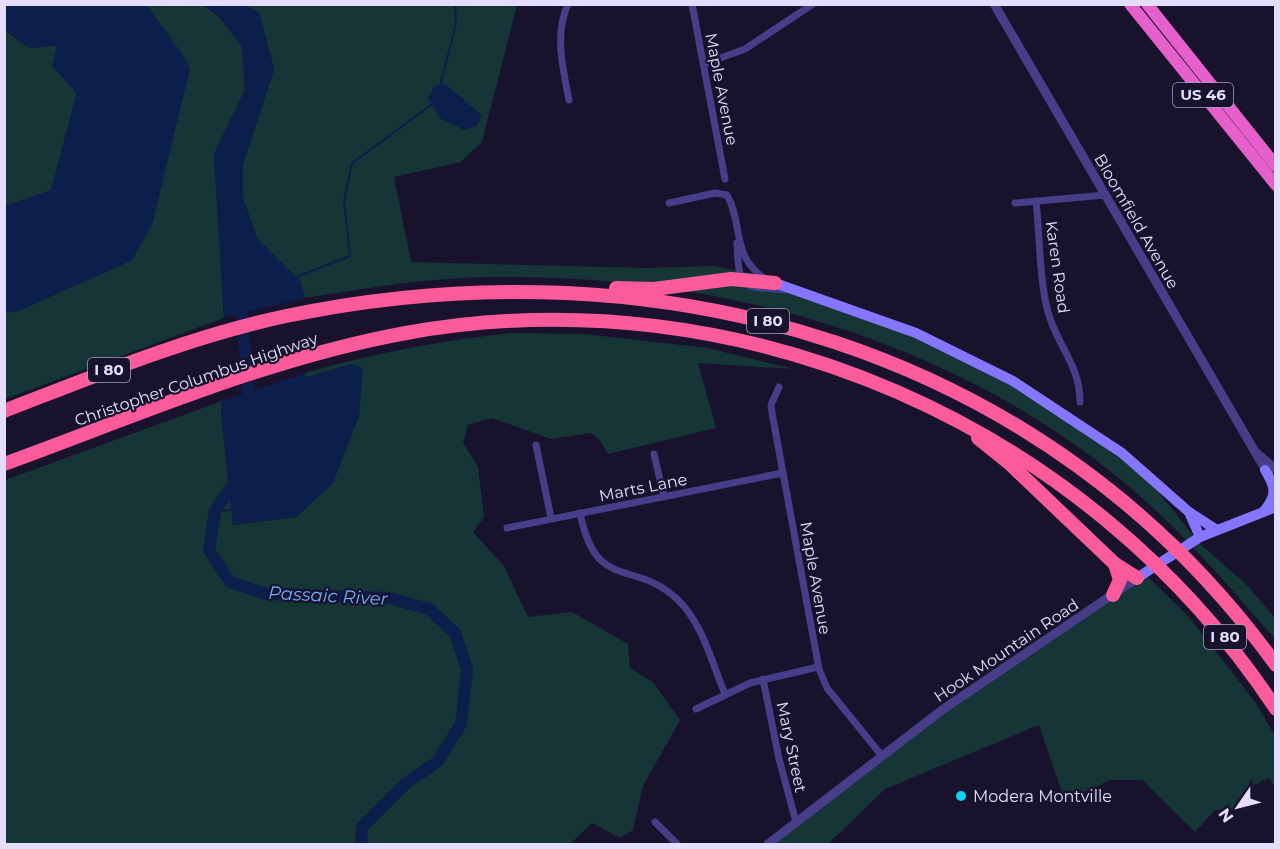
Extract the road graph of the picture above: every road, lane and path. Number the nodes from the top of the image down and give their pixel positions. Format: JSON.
{"nodes":[{"id":1,"x":568,"y":4,"type":"edge"},
{"id":2,"x":692,"y":4,"type":"edge"},
{"id":3,"x":813,"y":4,"type":"edge"},
{"id":4,"x":994,"y":4,"type":"edge"},
{"id":5,"x":1130,"y":4,"type":"edge"},
{"id":6,"x":1147,"y":4,"type":"edge"},
{"id":7,"x":704,"y":64,"type":"junction"},
{"id":8,"x":569,"y":100,"type":"dead end"},
{"id":9,"x":1275,"y":166,"type":"edge"},
{"id":10,"x":725,"y":179,"type":"dead end"},
{"id":11,"x":1275,"y":185,"type":"edge"},
{"id":12,"x":1105,"y":195,"type":"junction"},
{"id":13,"x":1036,"y":201,"type":"junction"},
{"id":14,"x":669,"y":203,"type":"dead end"},
{"id":15,"x":1015,"y":203,"type":"dead end"},
{"id":16,"x":736,"y":231,"type":"junction"},
{"id":17,"x":742,"y":279,"type":"junction"},
{"id":18,"x":775,"y":283,"type":"junction"},
{"id":19,"x":500,"y":292,"type":"junction"},
{"id":20,"x":803,"y":293,"type":"junction"},
{"id":21,"x":779,"y":387,"type":"dead end"},
{"id":22,"x":919,"y":399,"type":"junction"},
{"id":23,"x":1080,"y":402,"type":"dead end"},
{"id":24,"x":4,"y":411,"type":"edge"},
{"id":25,"x":536,"y":445,"type":"dead end"},
{"id":26,"x":654,"y":454,"type":"dead end"},
{"id":27,"x":4,"y":464,"type":"edge"},
{"id":28,"x":1270,"y":470,"type":"edge"},
{"id":29,"x":783,"y":473,"type":"junction"},
{"id":30,"x":1275,"y":482,"type":"edge"},
{"id":31,"x":664,"y":496,"type":"junction"},
{"id":32,"x":1275,"y":507,"type":"edge"},
{"id":33,"x":1189,"y":512,"type":"junction"},
{"id":34,"x":1270,"y":512,"type":"edge"},
{"id":35,"x":580,"y":513,"type":"junction"},
{"id":36,"x":551,"y":518,"type":"junction"},
{"id":37,"x":507,"y":528,"type":"dead end"},
{"id":38,"x":1217,"y":530,"type":"junction"},
{"id":39,"x":1200,"y":537,"type":"junction"},
{"id":40,"x":1115,"y":564,"type":"junction"},
{"id":41,"x":1137,"y":578,"type":"junction"},
{"id":42,"x":1113,"y":595,"type":"junction"},
{"id":43,"x":1275,"y":665,"type":"edge"},
{"id":44,"x":818,"y":667,"type":"junction"},
{"id":45,"x":763,"y":679,"type":"junction"},
{"id":46,"x":725,"y":694,"type":"junction"},
{"id":47,"x":696,"y":709,"type":"dead end"},
{"id":48,"x":1275,"y":709,"type":"edge"},
{"id":49,"x":882,"y":756,"type":"junction"},
{"id":50,"x":655,"y":822,"type":"dead end"},
{"id":51,"x":796,"y":822,"type":"junction"},
{"id":52,"x":677,"y":844,"type":"edge"},
{"id":53,"x":768,"y":844,"type":"edge"}],
"edges":[{"from":1,"to":8,"type":"street"},
{"from":2,"to":7,"type":"street","name":"Maple Avenue"},
{"from":3,"to":7,"type":"street"},
{"from":4,"to":12,"type":"street","name":"Bloomfield Avenue"},
{"from":5,"to":11,"type":"highway","number":"US 46"},
{"from":6,"to":9,"type":"highway","number":"US 46"},
{"from":7,"to":10,"type":"street","name":"Maple Avenue"},
{"from":12,"to":13,"type":"street"},
{"from":12,"to":28,"type":"street","name":"Bloomfield Avenue"},
{"from":13,"to":15,"type":"street"},
{"from":13,"to":23,"type":"street","name":"Karen Road"},
{"from":14,"to":16,"type":"street"},
{"from":16,"to":17,"type":"street"},
{"from":16,"to":18,"type":"street"},
{"from":17,"to":18,"type":"highway"},
{"from":17,"to":19,"type":"highway"},
{"from":17,"to":20,"type":"street"},
{"from":18,"to":20,"type":"main road"},
{"from":19,"to":24,"type":"highway","name":"Christopher Columbus Highway","number":"I 80"},
{"from":19,"to":43,"type":"highway","name":"Christopher Columbus Highway","number":"I 80"},
{"from":20,"to":33,"type":"main road"},
{"from":21,"to":29,"type":"street","name":"Maple Avenue"},
{"from":22,"to":27,"type":"highway","name":"Christopher Columbus Highway","number":"I 80"},
{"from":22,"to":40,"type":"highway"},
{"from":22,"to":48,"type":"highway","name":"Christopher Columbus Highway","number":"I 80"},
{"from":25,"to":36,"type":"street"},
{"from":26,"to":31,"type":"street"},
{"from":28,"to":30,"type":"street","name":"Bloomfield Avenue"},
{"from":28,"to":34,"type":"main road"},
{"from":29,"to":31,"type":"street","name":"Marts Lane"},
{"from":29,"to":44,"type":"street","name":"Maple Avenue"},
{"from":31,"to":35,"type":"street","name":"Marts Lane"},
{"from":32,"to":34,"type":"main road","name":"Hook Mountain Road"},
{"from":33,"to":38,"type":"main road"},
{"from":33,"to":39,"type":"main road"},
{"from":34,"to":38,"type":"main road","name":"Hook Mountain Road"},
{"from":35,"to":36,"type":"street","name":"Marts Lane"},
{"from":35,"to":46,"type":"street"},
{"from":36,"to":37,"type":"street","name":"Marts Lane"},
{"from":38,"to":39,"type":"main road","name":"Hook Mountain Road"},
{"from":39,"to":41,"type":"main road","name":"Hook Mountain Road"},
{"from":40,"to":41,"type":"highway"},
{"from":40,"to":42,"type":"highway"},
{"from":41,"to":42,"type":"street","name":"Hook Mountain Road"},
{"from":42,"to":49,"type":"street","name":"Hook Mountain Road"},
{"from":44,"to":45,"type":"street"},
{"from":44,"to":49,"type":"street","name":"Maple Avenue"},
{"from":45,"to":46,"type":"street"},
{"from":45,"to":51,"type":"street","name":"Mary Street"},
{"from":46,"to":47,"type":"street"},
{"from":49,"to":51,"type":"street","name":"Hook Mountain Road"},
{"from":50,"to":52,"type":"street"},
{"from":51,"to":53,"type":"street","name":"Hook Mountain Road"}]}
